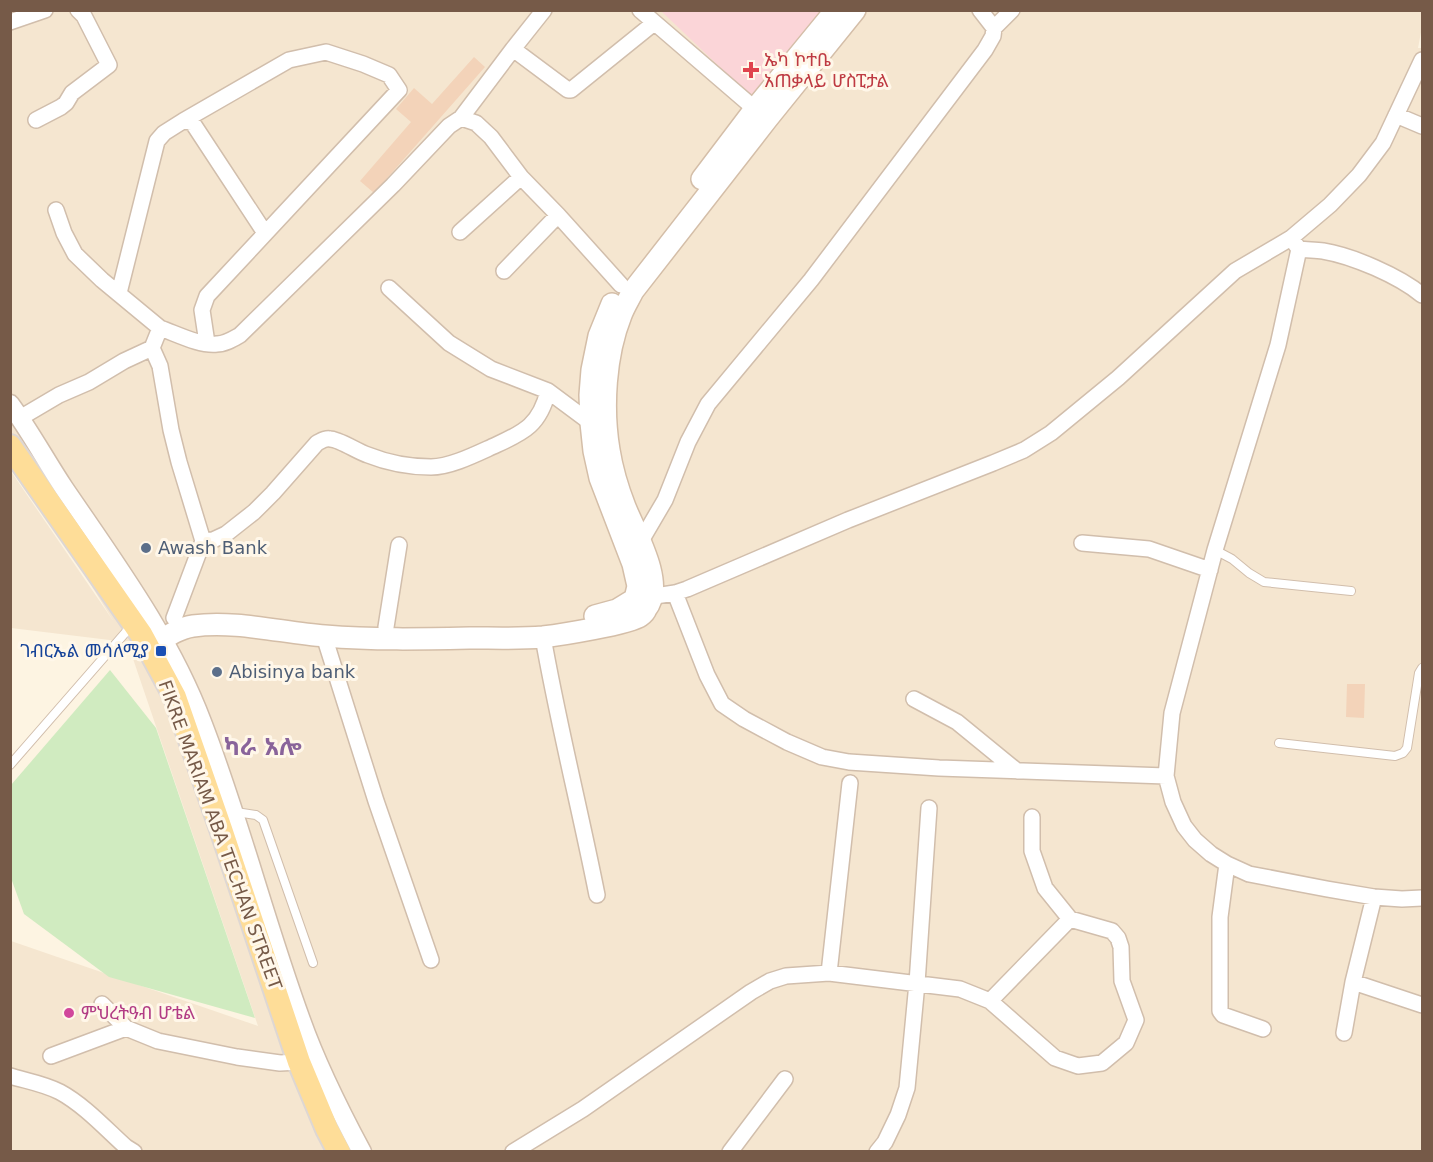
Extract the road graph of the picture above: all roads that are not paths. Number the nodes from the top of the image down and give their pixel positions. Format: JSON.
{"nodes":[{"id":1,"x":45,"y":10,"type":"edge"},
{"id":2,"x":78,"y":10,"type":"edge"},
{"id":3,"x":544,"y":10,"type":"edge"},
{"id":4,"x":640,"y":10,"type":"edge"},
{"id":5,"x":836,"y":10,"type":"edge"},
{"id":6,"x":855,"y":10,"type":"edge"},
{"id":7,"x":980,"y":10,"type":"edge"},
{"id":8,"x":1012,"y":10,"type":"edge"},
{"id":9,"x":10,"y":22,"type":"edge"},
{"id":10,"x":654,"y":23,"type":"junction"},
{"id":11,"x":994,"y":28,"type":"junction"},
{"id":12,"x":513,"y":49,"type":"junction"},
{"id":13,"x":1422,"y":60,"type":"edge"},
{"id":14,"x":761,"y":114,"type":"junction"},
{"id":15,"x":1396,"y":115,"type":"junction"},
{"id":16,"x":461,"y":118,"type":"junction"},
{"id":17,"x":36,"y":120,"type":"dead end"},
{"id":18,"x":183,"y":120,"type":"junction"},
{"id":19,"x":1422,"y":126,"type":"edge"},
{"id":20,"x":521,"y":177,"type":"junction"},
{"id":21,"x":56,"y":210,"type":"dead end"},
{"id":22,"x":558,"y":215,"type":"junction"},
{"id":23,"x":460,"y":232,"type":"dead end"},
{"id":24,"x":265,"y":233,"type":"junction"},
{"id":25,"x":1295,"y":244,"type":"junction"},
{"id":26,"x":504,"y":271,"type":"dead end"},
{"id":27,"x":621,"y":285,"type":"junction"},
{"id":28,"x":389,"y":288,"type":"dead end"},
{"id":29,"x":119,"y":293,"type":"junction"},
{"id":30,"x":1422,"y":295,"type":"edge"},
{"id":31,"x":160,"y":328,"type":"junction"},
{"id":32,"x":207,"y":343,"type":"junction"},
{"id":33,"x":152,"y":348,"type":"junction"},
{"id":34,"x":548,"y":392,"type":"junction"},
{"id":35,"x":15,"y":411,"type":"edge"},
{"id":36,"x":591,"y":423,"type":"junction"},
{"id":37,"x":13,"y":453,"type":"edge"},
{"id":38,"x":203,"y":541,"type":"junction"},
{"id":39,"x":641,"y":541,"type":"junction"},
{"id":40,"x":1082,"y":543,"type":"dead end"},
{"id":41,"x":399,"y":545,"type":"dead end"},
{"id":42,"x":1215,"y":550,"type":"junction"},
{"id":43,"x":1210,"y":570,"type":"junction"},
{"id":44,"x":1351,"y":591,"type":"dead end"},
{"id":45,"x":675,"y":593,"type":"junction"},
{"id":46,"x":643,"y":598,"type":"junction"},
{"id":47,"x":386,"y":627,"type":"junction"},
{"id":48,"x":153,"y":632,"type":"junction"},
{"id":49,"x":324,"y":636,"type":"junction"},
{"id":50,"x":543,"y":637,"type":"junction"},
{"id":51,"x":1422,"y":668,"type":"edge"},
{"id":52,"x":914,"y":699,"type":"dead end"},
{"id":53,"x":1279,"y":742,"type":"dead end"},
{"id":54,"x":10,"y":765,"type":"edge"},
{"id":55,"x":1017,"y":771,"type":"junction"},
{"id":56,"x":1167,"y":776,"type":"junction"},
{"id":57,"x":850,"y":783,"type":"dead end"},
{"id":58,"x":929,"y":808,"type":"dead end"},
{"id":59,"x":234,"y":812,"type":"junction"},
{"id":60,"x":1032,"y":817,"type":"dead end"},
{"id":61,"x":1227,"y":864,"type":"junction"},
{"id":62,"x":597,"y":895,"type":"dead end"},
{"id":63,"x":1374,"y":897,"type":"junction"},
{"id":64,"x":1422,"y":898,"type":"edge"},
{"id":65,"x":1071,"y":919,"type":"junction"},
{"id":66,"x":431,"y":960,"type":"dead end"},
{"id":67,"x":313,"y":963,"type":"dead end"},
{"id":68,"x":829,"y":973,"type":"junction"},
{"id":69,"x":1353,"y":982,"type":"junction"},
{"id":70,"x":916,"y":983,"type":"junction"},
{"id":71,"x":990,"y":1001,"type":"junction"},
{"id":72,"x":102,"y":1005,"type":"dead end"},
{"id":73,"x":1422,"y":1005,"type":"edge"},
{"id":74,"x":126,"y":1028,"type":"junction"},
{"id":75,"x":1263,"y":1029,"type":"dead end"},
{"id":76,"x":1344,"y":1033,"type":"dead end"},
{"id":77,"x":51,"y":1056,"type":"dead end"},
{"id":78,"x":299,"y":1062,"type":"junction"},
{"id":79,"x":10,"y":1076,"type":"edge"},
{"id":80,"x":785,"y":1079,"type":"dead end"},
{"id":81,"x":134,"y":1152,"type":"edge"},
{"id":82,"x":339,"y":1152,"type":"edge"},
{"id":83,"x":362,"y":1152,"type":"edge"},
{"id":84,"x":513,"y":1152,"type":"edge"},
{"id":85,"x":730,"y":1152,"type":"edge"},
{"id":86,"x":878,"y":1152,"type":"edge"}],
"edges":[{"from":1,"to":9,"type":"street"},
{"from":2,"to":17,"type":"street"},
{"from":3,"to":12,"type":"street"},
{"from":4,"to":10,"type":"street"},
{"from":5,"to":14,"type":"main road"},
{"from":6,"to":14,"type":"main road"},
{"from":7,"to":11,"type":"street"},
{"from":8,"to":11,"type":"street"},
{"from":10,"to":12,"type":"street"},
{"from":10,"to":14,"type":"street"},
{"from":11,"to":39,"type":"street"},
{"from":12,"to":16,"type":"street"},
{"from":13,"to":15,"type":"street"},
{"from":14,"to":27,"type":"main road"},
{"from":14,"to":39,"type":"main road"},
{"from":15,"to":19,"type":"street"},
{"from":15,"to":25,"type":"street"},
{"from":16,"to":20,"type":"street"},
{"from":16,"to":32,"type":"street"},
{"from":18,"to":24,"type":"street"},
{"from":18,"to":24,"type":"street"},
{"from":18,"to":29,"type":"street"},
{"from":20,"to":22,"type":"street"},
{"from":20,"to":23,"type":"street"},
{"from":21,"to":29,"type":"street"},
{"from":22,"to":26,"type":"street"},
{"from":22,"to":27,"type":"street"},
{"from":24,"to":32,"type":"street"},
{"from":25,"to":30,"type":"street"},
{"from":25,"to":42,"type":"street"},
{"from":25,"to":45,"type":"street"},
{"from":27,"to":36,"type":"main road"},
{"from":28,"to":34,"type":"street"},
{"from":29,"to":31,"type":"street"},
{"from":31,"to":32,"type":"street"},
{"from":31,"to":33,"type":"street"},
{"from":33,"to":35,"type":"street"},
{"from":33,"to":38,"type":"street"},
{"from":34,"to":36,"type":"street"},
{"from":34,"to":38,"type":"street"},
{"from":35,"to":48,"type":"street"},
{"from":36,"to":46,"type":"main road"},
{"from":37,"to":48,"type":"main road","name":"FIKRE MARIAM ABA TECHAN STREET"},
{"from":38,"to":48,"type":"street"},
{"from":39,"to":46,"type":"main road"},
{"from":40,"to":43,"type":"street"},
{"from":41,"to":47,"type":"street"},
{"from":42,"to":43,"type":"street"},
{"from":42,"to":44,"type":"lane"},
{"from":43,"to":56,"type":"street"},
{"from":45,"to":46,"type":"street"},
{"from":45,"to":55,"type":"street"},
{"from":46,"to":47,"type":"main road"},
{"from":46,"to":50,"type":"main road"},
{"from":47,"to":48,"type":"main road"},
{"from":48,"to":49,"type":"main road"},
{"from":48,"to":54,"type":"lane"},
{"from":48,"to":59,"type":"street"},
{"from":48,"to":78,"type":"main road","name":"FIKRE MARIAM ABA TECHAN STREET"},
{"from":49,"to":50,"type":"main road"},
{"from":49,"to":66,"type":"street"},
{"from":50,"to":62,"type":"street"},
{"from":51,"to":53,"type":"lane"},
{"from":52,"to":55,"type":"street"},
{"from":55,"to":56,"type":"street"},
{"from":56,"to":61,"type":"street"},
{"from":57,"to":68,"type":"street"},
{"from":58,"to":70,"type":"street"},
{"from":59,"to":67,"type":"lane"},
{"from":59,"to":83,"type":"street"},
{"from":60,"to":65,"type":"street"},
{"from":61,"to":63,"type":"street"},
{"from":61,"to":75,"type":"street"},
{"from":63,"to":64,"type":"street"},
{"from":63,"to":69,"type":"street"},
{"from":65,"to":71,"type":"street"},
{"from":65,"to":71,"type":"street"},
{"from":68,"to":70,"type":"street"},
{"from":68,"to":84,"type":"street"},
{"from":69,"to":73,"type":"street"},
{"from":69,"to":76,"type":"street"},
{"from":70,"to":71,"type":"street"},
{"from":70,"to":86,"type":"street"},
{"from":72,"to":74,"type":"street"},
{"from":74,"to":77,"type":"street"},
{"from":74,"to":78,"type":"street"},
{"from":78,"to":82,"type":"main road","name":"FIKRE MARIAM ABA TECHAN STREET"},
{"from":79,"to":81,"type":"street"},
{"from":80,"to":85,"type":"street"}]}
